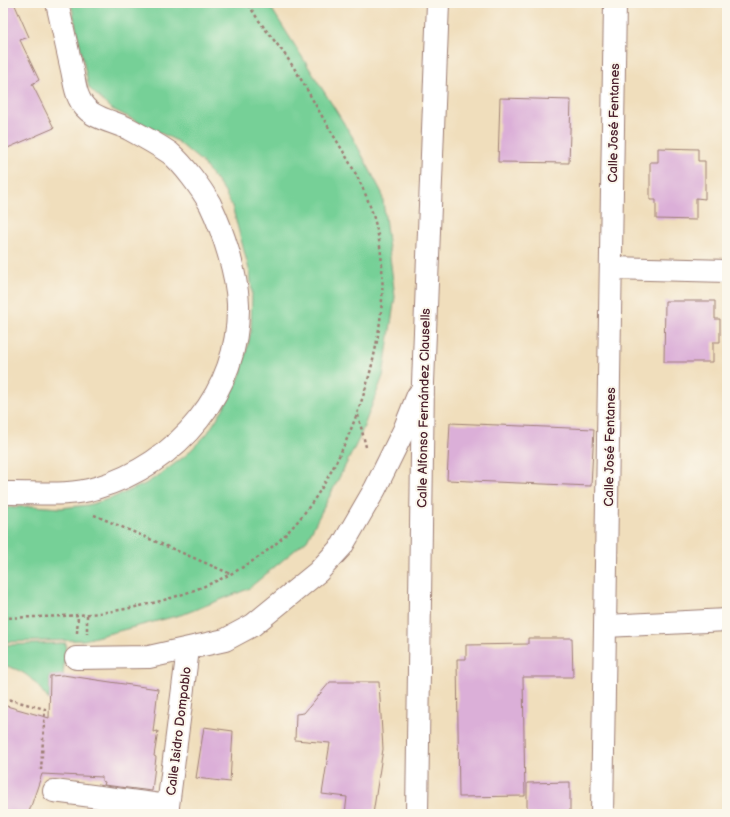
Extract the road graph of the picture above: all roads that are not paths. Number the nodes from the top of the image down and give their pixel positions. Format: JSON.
{"nodes":[{"id":1,"x":56,"y":3,"type":"edge"},
{"id":2,"x":438,"y":3,"type":"edge"},
{"id":3,"x":615,"y":3,"type":"edge"},
{"id":4,"x":611,"y":268,"type":"junction"},
{"id":5,"x":727,"y":271,"type":"edge"},
{"id":6,"x":423,"y":383,"type":"junction"},
{"id":7,"x":3,"y":493,"type":"edge"},
{"id":8,"x":727,"y":620,"type":"edge"},
{"id":9,"x":606,"y":626,"type":"junction"},
{"id":10,"x":188,"y":649,"type":"junction"},
{"id":11,"x":76,"y":658,"type":"dead end"},
{"id":12,"x":47,"y":783,"type":"road end"},
{"id":13,"x":168,"y":810,"type":"edge"},
{"id":14,"x":417,"y":814,"type":"edge"},
{"id":15,"x":602,"y":814,"type":"edge"}],
"edges":[{"from":1,"to":7,"type":"street"},
{"from":2,"to":6,"type":"street","name":"Calle Alfonso Fernández Clausells"},
{"from":3,"to":4,"type":"street","name":"Calle José Fentanes"},
{"from":4,"to":5,"type":"street"},
{"from":4,"to":9,"type":"street","name":"Calle José Fentanes"},
{"from":6,"to":10,"type":"street"},
{"from":6,"to":14,"type":"street","name":"Calle Alfonso Fernández Clausells"},
{"from":8,"to":9,"type":"street"},
{"from":9,"to":15,"type":"street","name":"Calle José Fentanes"},
{"from":10,"to":11,"type":"street"},
{"from":10,"to":13,"type":"street","name":"Calle Isidro Dompablo"},
{"from":12,"to":13,"type":"street"}]}
